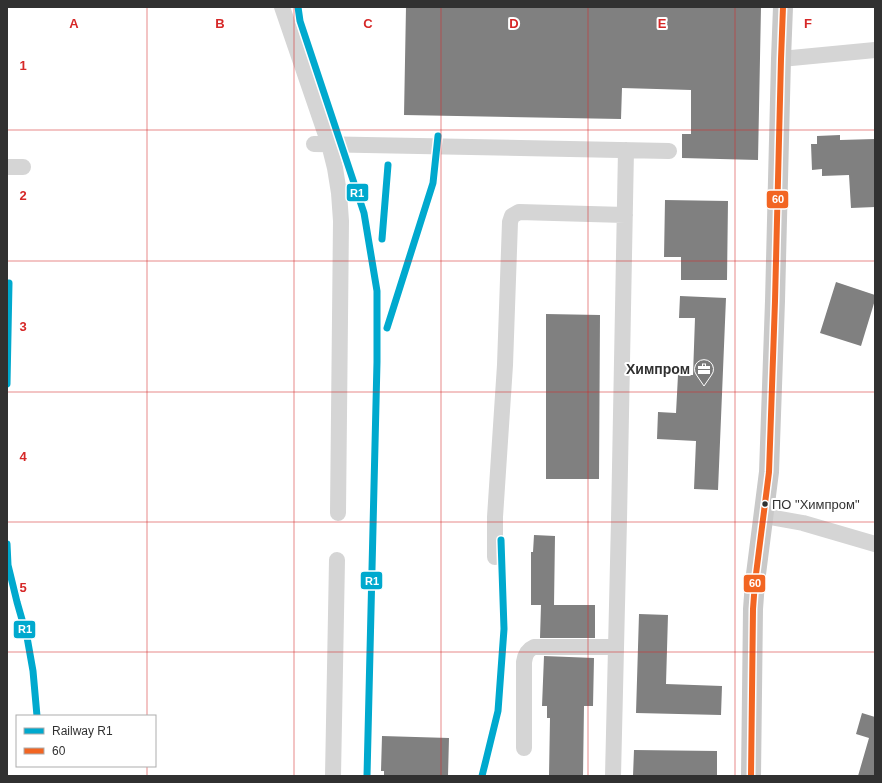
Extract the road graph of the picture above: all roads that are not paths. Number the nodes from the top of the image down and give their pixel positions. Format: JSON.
{"nodes":[{"id":1,"x":282,"y":7,"type":"edge"},
{"id":2,"x":783,"y":7,"type":"edge"},
{"id":3,"x":875,"y":50,"type":"edge"},
{"id":4,"x":781,"y":59,"type":"junction"},
{"id":5,"x":322,"y":144,"type":"junction"},
{"id":6,"x":626,"y":150,"type":"junction"},
{"id":7,"x":669,"y":151,"type":"dead end"},
{"id":8,"x":625,"y":214,"type":"junction"},
{"id":9,"x":338,"y":513,"type":"dead end"},
{"id":10,"x":764,"y":516,"type":"junction"},
{"id":11,"x":875,"y":544,"type":"edge"},
{"id":12,"x":495,"y":557,"type":"dead end"},
{"id":13,"x":337,"y":560,"type":"dead end"},
{"id":14,"x":616,"y":647,"type":"junction"},
{"id":15,"x":524,"y":748,"type":"dead end"},
{"id":16,"x":333,"y":776,"type":"edge"},
{"id":17,"x":613,"y":776,"type":"edge"},
{"id":18,"x":751,"y":776,"type":"edge"}],
"edges":[{"from":1,"to":5,"type":"lane"},
{"from":2,"to":4,"type":"main road"},
{"from":3,"to":4,"type":"lane"},
{"from":4,"to":10,"type":"main road"},
{"from":5,"to":6,"type":"lane"},
{"from":5,"to":9,"type":"lane"},
{"from":6,"to":7,"type":"lane"},
{"from":6,"to":8,"type":"lane"},
{"from":8,"to":12,"type":"lane"},
{"from":8,"to":14,"type":"lane"},
{"from":10,"to":11,"type":"lane"},
{"from":10,"to":18,"type":"main road"},
{"from":13,"to":16,"type":"lane"},
{"from":14,"to":15,"type":"lane"},
{"from":14,"to":17,"type":"lane"}]}
